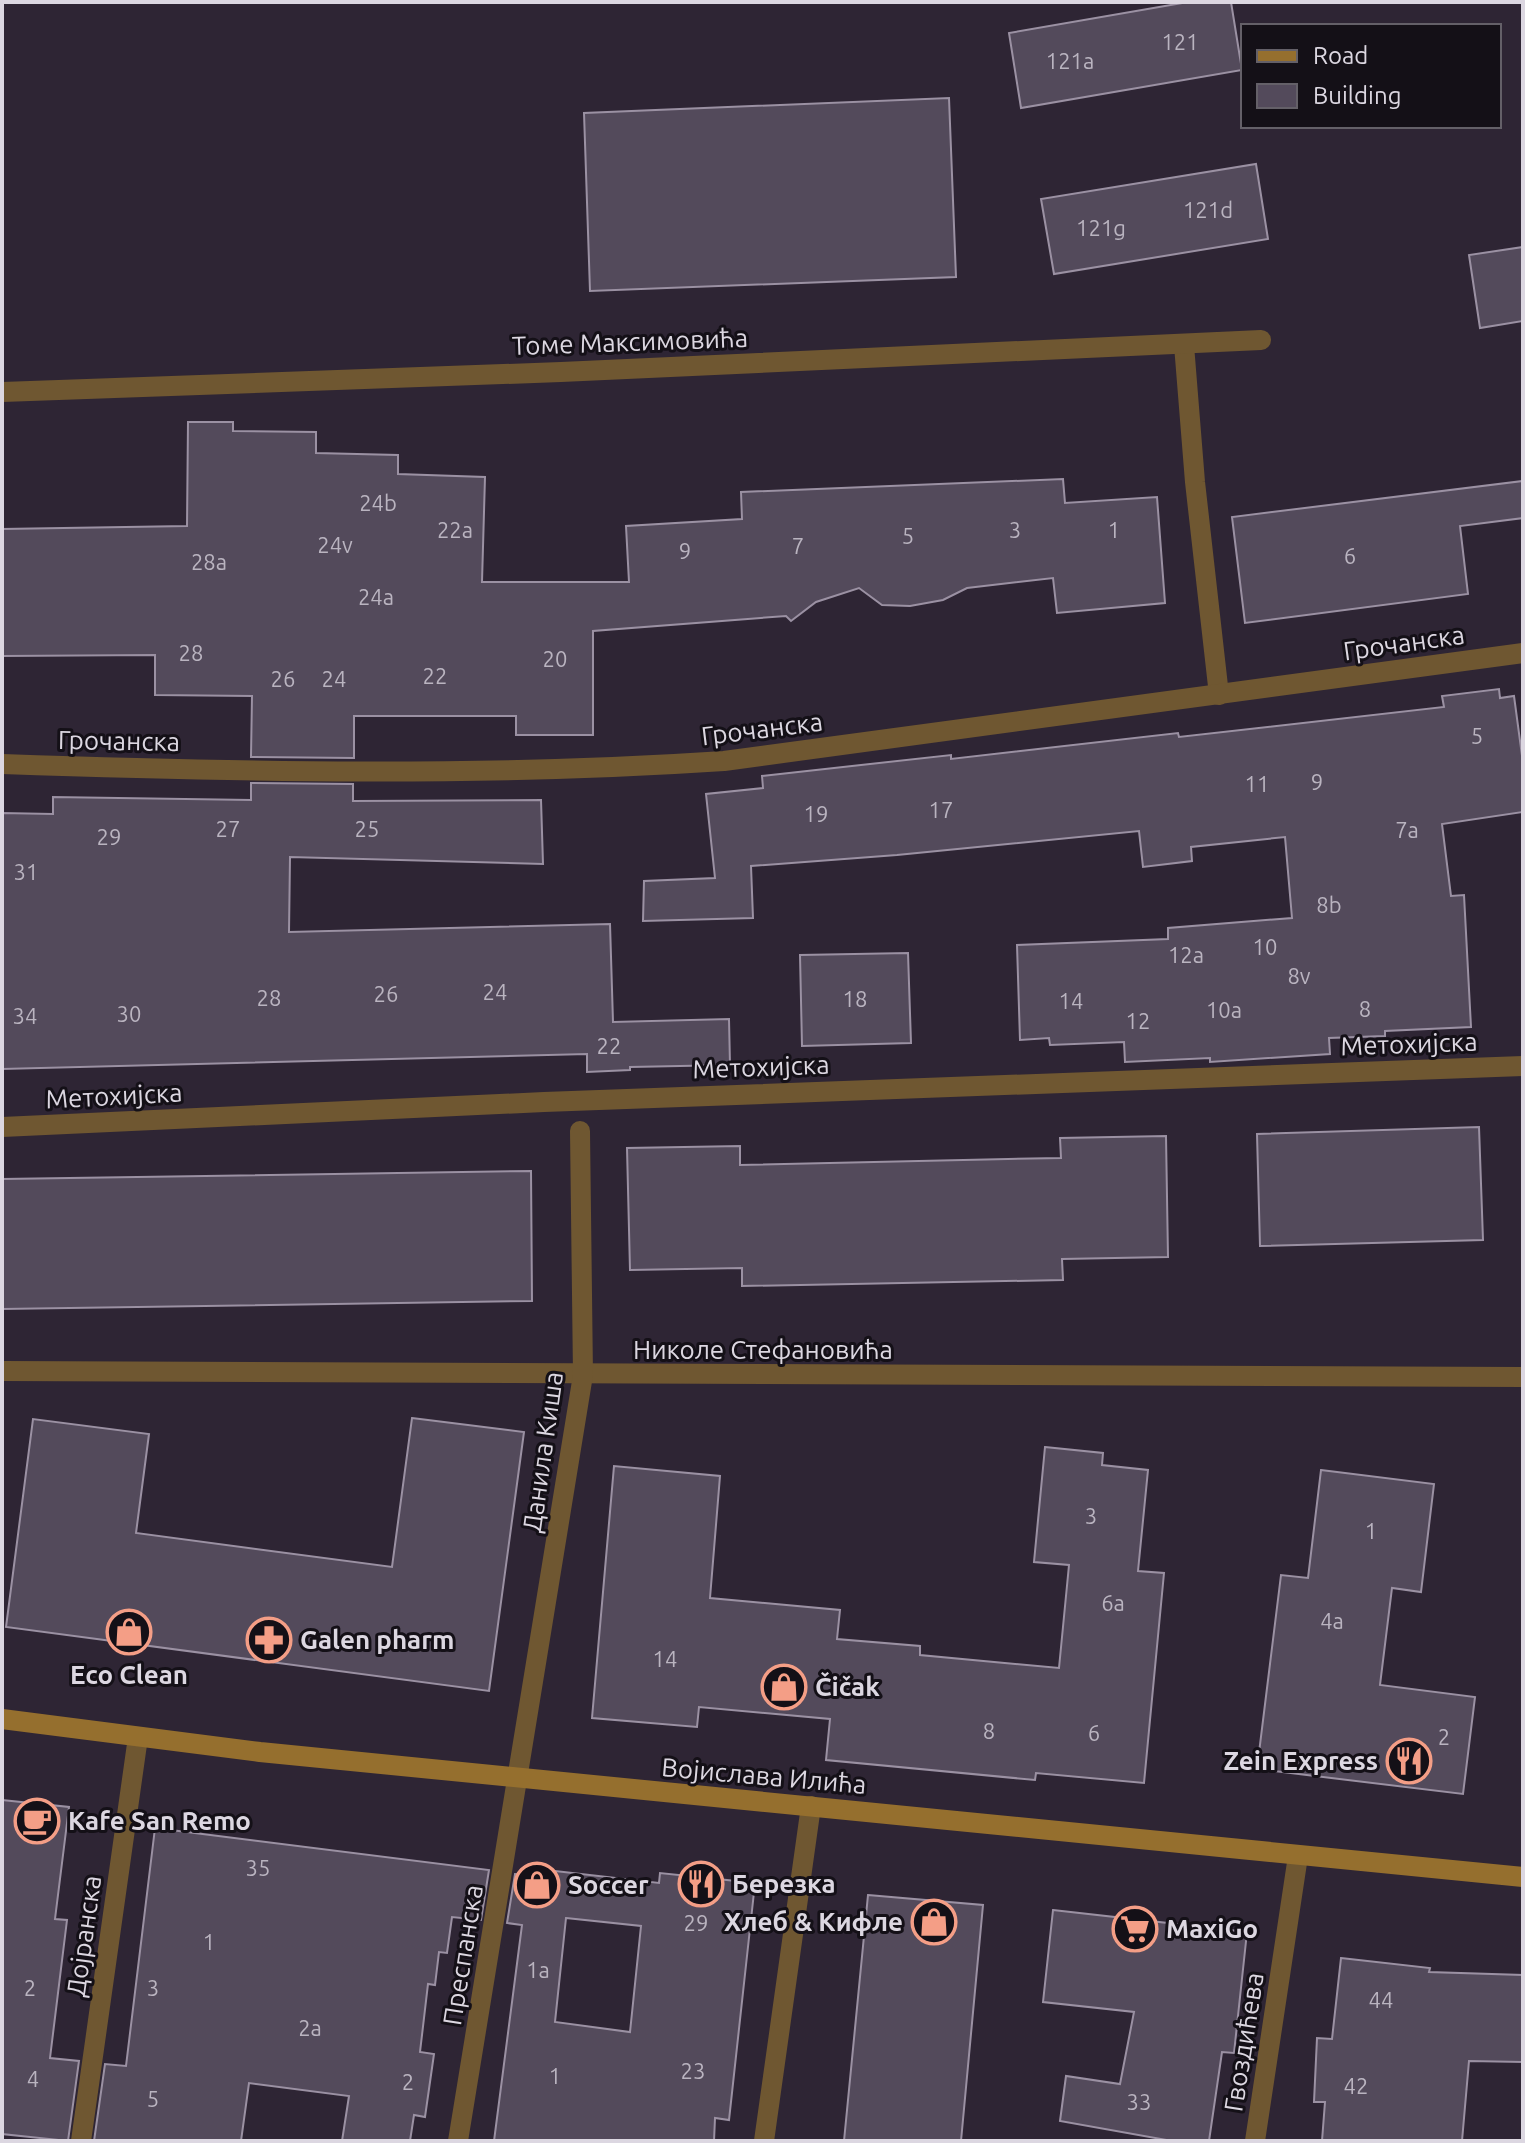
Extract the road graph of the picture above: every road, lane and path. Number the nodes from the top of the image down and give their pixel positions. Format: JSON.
{"nodes":[{"id":1,"x":1261,"y":340,"type":"dead end"},
{"id":2,"x":1184,"y":345,"type":"junction"},
{"id":3,"x":2,"y":392,"type":"edge"},
{"id":4,"x":1523,"y":653,"type":"edge"},
{"id":5,"x":1219,"y":695,"type":"junction"},
{"id":6,"x":2,"y":764,"type":"edge"},
{"id":7,"x":1523,"y":1066,"type":"edge"},
{"id":8,"x":2,"y":1127,"type":"edge"},
{"id":9,"x":580,"y":1131,"type":"dead end"},
{"id":10,"x":2,"y":1371,"type":"edge"},
{"id":11,"x":583,"y":1375,"type":"junction"},
{"id":12,"x":1523,"y":1377,"type":"edge"},
{"id":13,"x":2,"y":1719,"type":"edge"},
{"id":14,"x":138,"y":1737,"type":"junction"},
{"id":15,"x":519,"y":1778,"type":"junction"},
{"id":16,"x":811,"y":1806,"type":"junction"},
{"id":17,"x":1298,"y":1856,"type":"junction"},
{"id":18,"x":1523,"y":1877,"type":"edge"},
{"id":19,"x":81,"y":2141,"type":"edge"},
{"id":20,"x":458,"y":2141,"type":"edge"},
{"id":21,"x":764,"y":2141,"type":"edge"},
{"id":22,"x":1255,"y":2141,"type":"edge"}],
"edges":[{"from":1,"to":2,"type":"street","name":"Томе Максимовића"},
{"from":2,"to":3,"type":"street","name":"Томе Максимовића"},
{"from":2,"to":5,"type":"street"},
{"from":4,"to":5,"type":"street","name":"Грочанска"},
{"from":5,"to":6,"type":"street","name":"Грочанска"},
{"from":7,"to":8,"type":"street","name":"Метохијска"},
{"from":9,"to":11,"type":"street","name":"Данила Киша"},
{"from":10,"to":11,"type":"street","name":"Николе Стефановића"},
{"from":11,"to":12,"type":"street","name":"Николе Стефановића"},
{"from":11,"to":15,"type":"street","name":"Данила Киша"},
{"from":13,"to":14,"type":"main road","name":"Војислава Илића"},
{"from":14,"to":15,"type":"main road","name":"Војислава Илића"},
{"from":14,"to":19,"type":"street","name":"Дојранска"},
{"from":15,"to":16,"type":"main road","name":"Војислава Илића"},
{"from":15,"to":20,"type":"street","name":"Преспанска"},
{"from":16,"to":17,"type":"main road","name":"Војислава Илића"},
{"from":16,"to":21,"type":"street"},
{"from":17,"to":18,"type":"main road","name":"Војислава Илића"},
{"from":17,"to":22,"type":"street","name":"Гвоздићева"}]}
